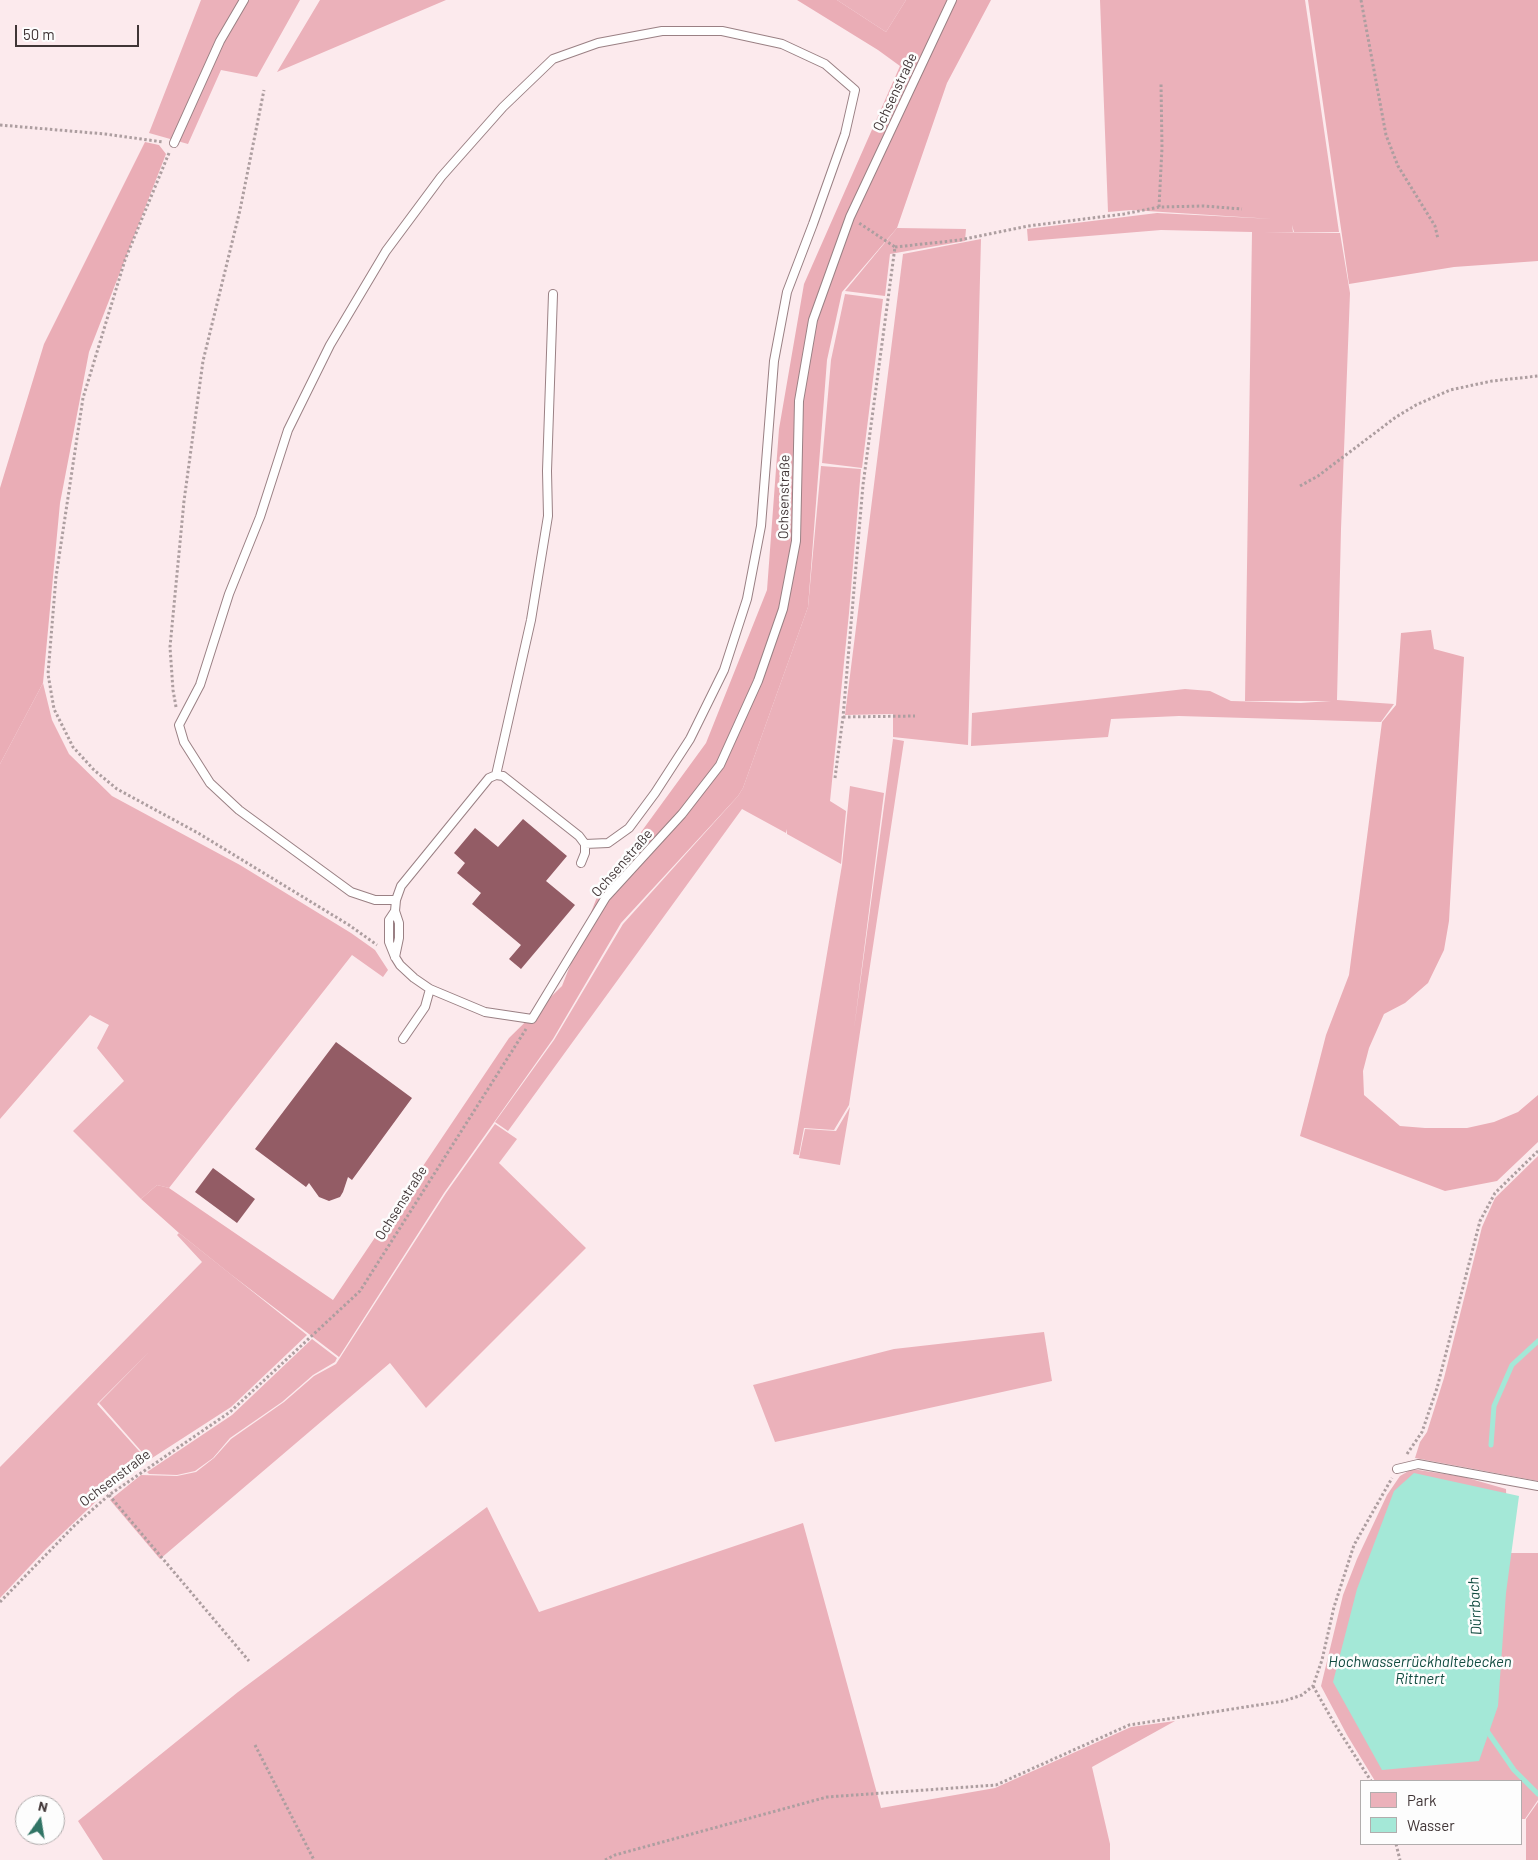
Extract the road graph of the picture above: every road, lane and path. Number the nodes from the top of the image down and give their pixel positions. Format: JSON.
{"nodes":[{"id":1,"x":244,"y":0,"type":"edge"},
{"id":2,"x":952,"y":0,"type":"edge"},
{"id":3,"x":1361,"y":0,"type":"edge"},
{"id":4,"x":1161,"y":83,"type":"dead end"},
{"id":5,"x":264,"y":90,"type":"dead end"},
{"id":6,"x":0,"y":125,"type":"edge"},
{"id":7,"x":174,"y":143,"type":"junction"},
{"id":8,"x":1159,"y":207,"type":"junction"},
{"id":9,"x":1242,"y":210,"type":"dead end"},
{"id":10,"x":850,"y":217,"type":"junction"},
{"id":11,"x":1438,"y":240,"type":"dead end"},
{"id":12,"x":895,"y":247,"type":"junction"},
{"id":13,"x":553,"y":294,"type":"dead end"},
{"id":14,"x":1538,"y":376,"type":"edge"},
{"id":15,"x":1300,"y":486,"type":"dead end"},
{"id":16,"x":915,"y":716,"type":"dead end"},
{"id":17,"x":843,"y":717,"type":"junction"},
{"id":18,"x":179,"y":725,"type":"junction"},
{"id":19,"x":496,"y":775,"type":"junction"},
{"id":20,"x":835,"y":778,"type":"dead end"},
{"id":21,"x":585,"y":844,"type":"junction"},
{"id":22,"x":581,"y":864,"type":"dead end"},
{"id":23,"x":396,"y":900,"type":"junction"},
{"id":24,"x":395,"y":957,"type":"junction"},
{"id":25,"x":430,"y":989,"type":"junction"},
{"id":26,"x":532,"y":1019,"type":"junction"},
{"id":27,"x":403,"y":1039,"type":"dead end"},
{"id":28,"x":1538,"y":1150,"type":"edge"},
{"id":29,"x":1397,"y":1469,"type":"junction"},
{"id":30,"x":1538,"y":1486,"type":"edge"},
{"id":31,"x":109,"y":1495,"type":"junction"},
{"id":32,"x":0,"y":1602,"type":"edge"},
{"id":33,"x":249,"y":1661,"type":"dead end"},
{"id":34,"x":1313,"y":1686,"type":"junction"},
{"id":35,"x":255,"y":1745,"type":"dead end"},
{"id":36,"x":1370,"y":1780,"type":"edge"},
{"id":37,"x":1396,"y":1845,"type":"edge"},
{"id":38,"x":314,"y":1860,"type":"edge"},
{"id":39,"x":605,"y":1860,"type":"edge"},
{"id":40,"x":1400,"y":1860,"type":"edge"}],
"edges":[{"from":1,"to":7,"type":"lane"},
{"from":2,"to":10,"type":"lane","name":"Ochsenstraße"},
{"from":3,"to":11,"type":"path"},
{"from":4,"to":8,"type":"path"},
{"from":5,"to":18,"type":"path"},
{"from":6,"to":7,"type":"path"},
{"from":7,"to":24,"type":"path"},
{"from":8,"to":9,"type":"path"},
{"from":8,"to":12,"type":"path"},
{"from":10,"to":12,"type":"path"},
{"from":10,"to":26,"type":"lane","name":"Ochsenstraße"},
{"from":12,"to":17,"type":"path"},
{"from":13,"to":19,"type":"lane"},
{"from":14,"to":15,"type":"path"},
{"from":16,"to":17,"type":"path"},
{"from":17,"to":20,"type":"path"},
{"from":18,"to":21,"type":"lane"},
{"from":18,"to":23,"type":"lane"},
{"from":19,"to":21,"type":"lane"},
{"from":19,"to":23,"type":"lane"},
{"from":21,"to":22,"type":"lane"},
{"from":23,"to":24,"type":"lane"},
{"from":24,"to":25,"type":"lane"},
{"from":25,"to":26,"type":"lane"},
{"from":25,"to":27,"type":"lane"},
{"from":26,"to":31,"type":"path","name":"Ochsenstraße"},
{"from":28,"to":29,"type":"path"},
{"from":29,"to":30,"type":"lane"},
{"from":29,"to":34,"type":"path"},
{"from":31,"to":32,"type":"path","name":"Ochsenstraße"},
{"from":31,"to":33,"type":"path"},
{"from":34,"to":36,"type":"path"},
{"from":34,"to":39,"type":"path"},
{"from":35,"to":38,"type":"path"},
{"from":37,"to":40,"type":"path"}]}
